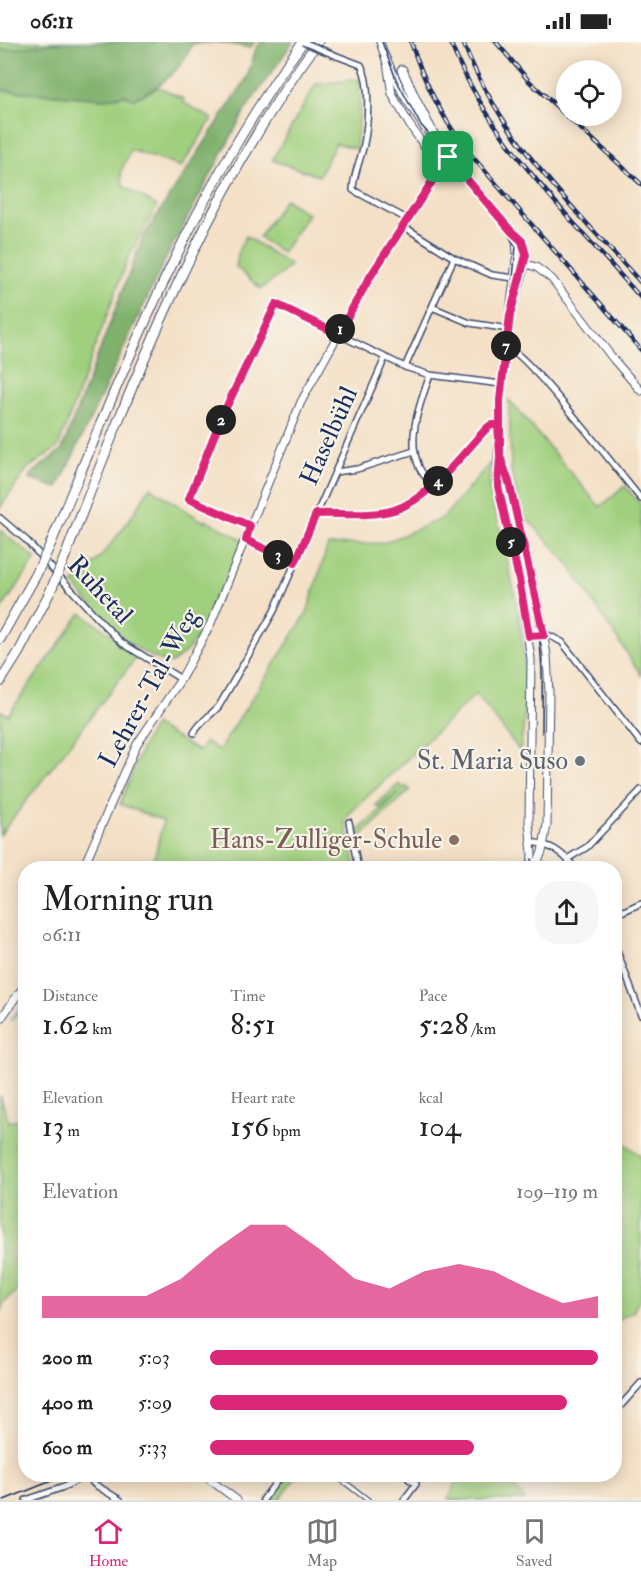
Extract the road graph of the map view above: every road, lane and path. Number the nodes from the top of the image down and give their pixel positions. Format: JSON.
{"nodes":[{"id":1,"x":303,"y":42,"type":"edge"},
{"id":2,"x":318,"y":42,"type":"edge"},
{"id":3,"x":380,"y":42,"type":"edge"},
{"id":4,"x":385,"y":56,"type":"junction"},
{"id":5,"x":402,"y":70,"type":"dead end"},
{"id":6,"x":439,"y":145,"type":"junction"},
{"id":7,"x":447,"y":159,"type":"junction"},
{"id":8,"x":405,"y":223,"type":"junction"},
{"id":9,"x":511,"y":231,"type":"junction"},
{"id":10,"x":454,"y":258,"type":"junction"},
{"id":11,"x":516,"y":261,"type":"junction"},
{"id":12,"x":525,"y":264,"type":"junction"},
{"id":13,"x":514,"y":278,"type":"junction"},
{"id":14,"x":432,"y":307,"type":"junction"},
{"id":15,"x":510,"y":315,"type":"junction"},
{"id":16,"x":509,"y":328,"type":"junction"},
{"id":17,"x":338,"y":334,"type":"junction"},
{"id":18,"x":506,"y":347,"type":"junction"},
{"id":19,"x":385,"y":358,"type":"junction"},
{"id":20,"x":405,"y":367,"type":"junction"},
{"id":21,"x":430,"y":375,"type":"junction"},
{"id":22,"x":501,"y":384,"type":"junction"},
{"id":23,"x":641,"y":391,"type":"edge"},
{"id":24,"x":498,"y":425,"type":"junction"},
{"id":25,"x":414,"y":451,"type":"junction"},
{"id":26,"x":500,"y":456,"type":"junction"},
{"id":27,"x":334,"y":472,"type":"junction"},
{"id":28,"x":433,"y":486,"type":"junction"},
{"id":29,"x":641,"y":499,"type":"edge"},
{"id":30,"x":316,"y":514,"type":"junction"},
{"id":31,"x":0,"y":518,"type":"edge"},
{"id":32,"x":250,"y":526,"type":"junction"},
{"id":33,"x":246,"y":540,"type":"junction"},
{"id":34,"x":295,"y":563,"type":"junction"},
{"id":35,"x":544,"y":635,"type":"junction"},
{"id":36,"x":529,"y":636,"type":"junction"},
{"id":37,"x":0,"y":639,"type":"edge"},
{"id":38,"x":181,"y":679,"type":"junction"},
{"id":39,"x":0,"y":682,"type":"edge"},
{"id":40,"x":194,"y":733,"type":"dead end"},
{"id":41,"x":641,"y":742,"type":"edge"},
{"id":42,"x":641,"y":790,"type":"edge"},
{"id":43,"x":349,"y":822,"type":"dead end"},
{"id":44,"x":531,"y":842,"type":"junction"},
{"id":45,"x":544,"y":844,"type":"junction"},
{"id":46,"x":567,"y":859,"type":"joint"},
{"id":47,"x":86,"y":861,"type":"edge"},
{"id":48,"x":357,"y":861,"type":"edge"},
{"id":49,"x":532,"y":861,"type":"edge"},
{"id":50,"x":536,"y":861,"type":"edge"},
{"id":51,"x":641,"y":903,"type":"edge"},
{"id":52,"x":622,"y":912,"type":"edge"},
{"id":53,"x":622,"y":965,"type":"edge"},
{"id":54,"x":18,"y":994,"type":"edge"},
{"id":55,"x":641,"y":1015,"type":"edge"},
{"id":56,"x":0,"y":1020,"type":"edge"},
{"id":57,"x":641,"y":1383,"type":"edge"},
{"id":58,"x":622,"y":1404,"type":"edge"},
{"id":59,"x":74,"y":1482,"type":"edge"},
{"id":60,"x":93,"y":1482,"type":"edge"},
{"id":61,"x":213,"y":1482,"type":"edge"},
{"id":62,"x":276,"y":1482,"type":"edge"},
{"id":63,"x":344,"y":1482,"type":"edge"},
{"id":64,"x":415,"y":1482,"type":"edge"},
{"id":65,"x":26,"y":1500,"type":"edge"},
{"id":66,"x":120,"y":1500,"type":"edge"},
{"id":67,"x":237,"y":1500,"type":"edge"},
{"id":68,"x":262,"y":1500,"type":"edge"},
{"id":69,"x":368,"y":1500,"type":"edge"},
{"id":70,"x":404,"y":1500,"type":"edge"}],
"edges":[{"from":1,"to":8,"type":"street","bridge":true},
{"from":1,"to":37,"type":"highway","bridge":true},
{"from":2,"to":39,"type":"highway","bridge":true},
{"from":3,"to":4,"type":"street"},
{"from":4,"to":6,"type":"street"},
{"from":4,"to":7,"type":"street"},
{"from":5,"to":6,"type":"highway"},
{"from":6,"to":7,"type":"street"},
{"from":7,"to":8,"type":"street","name":"Lehrer-Tal-Weg"},
{"from":7,"to":9,"type":"street"},
{"from":8,"to":10,"type":"street"},
{"from":8,"to":17,"type":"street","name":"Lehrer-Tal-Weg"},
{"from":9,"to":11,"type":"street"},
{"from":9,"to":12,"type":"street"},
{"from":10,"to":13,"type":"street"},
{"from":10,"to":14,"type":"street"},
{"from":11,"to":12,"type":"street"},
{"from":11,"to":13,"type":"street"},
{"from":12,"to":15,"type":"street"},
{"from":12,"to":23,"type":"street"},
{"from":13,"to":15,"type":"street"},
{"from":14,"to":16,"type":"street"},
{"from":14,"to":20,"type":"street"},
{"from":15,"to":16,"type":"street"},
{"from":16,"to":18,"type":"street"},
{"from":17,"to":19,"type":"street"},
{"from":17,"to":32,"type":"street","name":"Lehrer-Tal-Weg"},
{"from":17,"to":32,"type":"street"},
{"from":18,"to":22,"type":"street"},
{"from":18,"to":29,"type":"street"},
{"from":19,"to":20,"type":"street"},
{"from":19,"to":27,"type":"street","name":"Haselbühl"},
{"from":20,"to":21,"type":"street"},
{"from":21,"to":22,"type":"street"},
{"from":21,"to":25,"type":"street"},
{"from":22,"to":24,"type":"street"},
{"from":24,"to":26,"type":"street"},
{"from":24,"to":28,"type":"street"},
{"from":25,"to":27,"type":"street"},
{"from":25,"to":28,"type":"street"},
{"from":26,"to":35,"type":"street"},
{"from":26,"to":36,"type":"street"},
{"from":27,"to":30,"type":"street","name":"Haselbühl"},
{"from":28,"to":30,"type":"street"},
{"from":30,"to":34,"type":"street","name":"Haselbühl"},
{"from":31,"to":38,"type":"street","name":"Ruhetal"},
{"from":32,"to":33,"type":"street","name":"Lehrer-Tal-Weg"},
{"from":33,"to":34,"type":"street"},
{"from":33,"to":38,"type":"street","name":"Lehrer-Tal-Weg"},
{"from":34,"to":40,"type":"street","name":"Haselbühl"},
{"from":35,"to":36,"type":"street"},
{"from":35,"to":41,"type":"street"},
{"from":35,"to":45,"type":"street"},
{"from":36,"to":44,"type":"street"},
{"from":38,"to":47,"type":"street","name":"Lehrer-Tal-Weg"},
{"from":42,"to":46,"type":"street"},
{"from":43,"to":48,"type":"street"},
{"from":44,"to":45,"type":"street"},
{"from":44,"to":49,"type":"street"},
{"from":45,"to":46,"type":"street"},
{"from":45,"to":50,"type":"street"},
{"from":51,"to":52,"type":"street"},
{"from":53,"to":55,"type":"street"},
{"from":54,"to":56,"type":"street"},
{"from":57,"to":58,"type":"street"},
{"from":59,"to":65,"type":"street"},
{"from":60,"to":66,"type":"street"},
{"from":61,"to":67,"type":"street"},
{"from":62,"to":68,"type":"street"},
{"from":63,"to":69,"type":"street"},
{"from":64,"to":70,"type":"street"}]}
